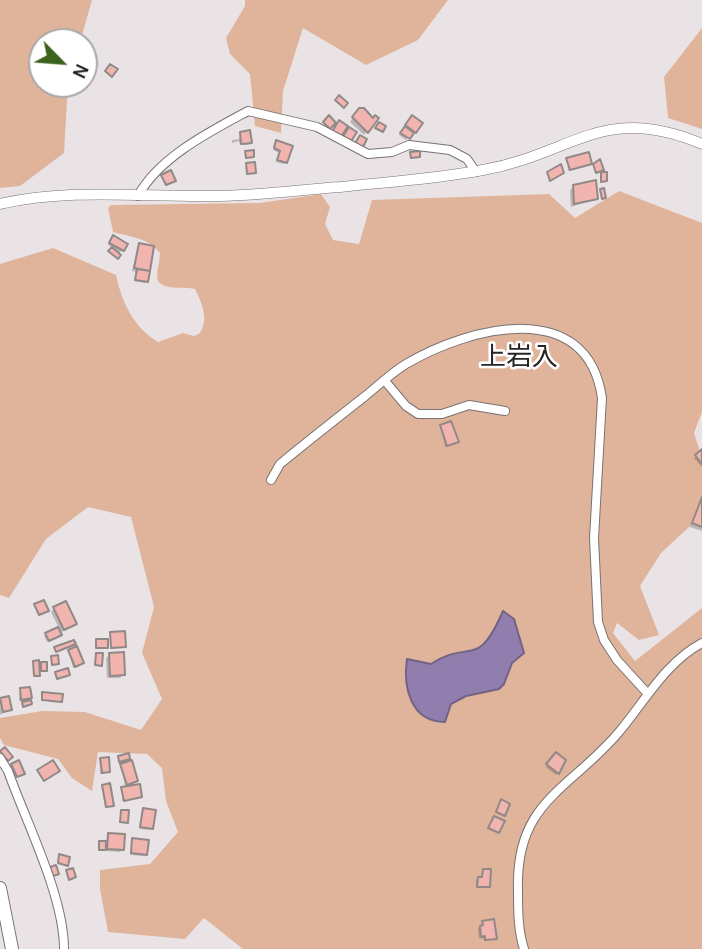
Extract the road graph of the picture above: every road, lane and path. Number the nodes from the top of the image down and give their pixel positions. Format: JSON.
{"nodes":[{"id":1,"x":702,"y":144,"type":"edge"},
{"id":2,"x":476,"y":172,"type":"junction"},
{"id":3,"x":138,"y":196,"type":"junction"},
{"id":4,"x":0,"y":204,"type":"edge"},
{"id":5,"x":385,"y":381,"type":"junction"},
{"id":6,"x":505,"y":411,"type":"dead end"},
{"id":7,"x":271,"y":481,"type":"dead end"},
{"id":8,"x":702,"y":643,"type":"edge"},
{"id":9,"x":649,"y":694,"type":"junction"},
{"id":10,"x":0,"y":758,"type":"edge"},
{"id":11,"x":0,"y":888,"type":"edge"},
{"id":12,"x":12,"y":949,"type":"edge"},
{"id":13,"x":64,"y":949,"type":"edge"},
{"id":14,"x":524,"y":949,"type":"edge"}],
"edges":[{"from":1,"to":2,"type":"street"},
{"from":2,"to":3,"type":"street"},
{"from":2,"to":3,"type":"street"},
{"from":3,"to":4,"type":"street"},
{"from":5,"to":6,"type":"street"},
{"from":5,"to":7,"type":"street"},
{"from":5,"to":9,"type":"street"},
{"from":8,"to":9,"type":"street"},
{"from":9,"to":14,"type":"street"},
{"from":10,"to":13,"type":"street"},
{"from":11,"to":12,"type":"highway"}]}
